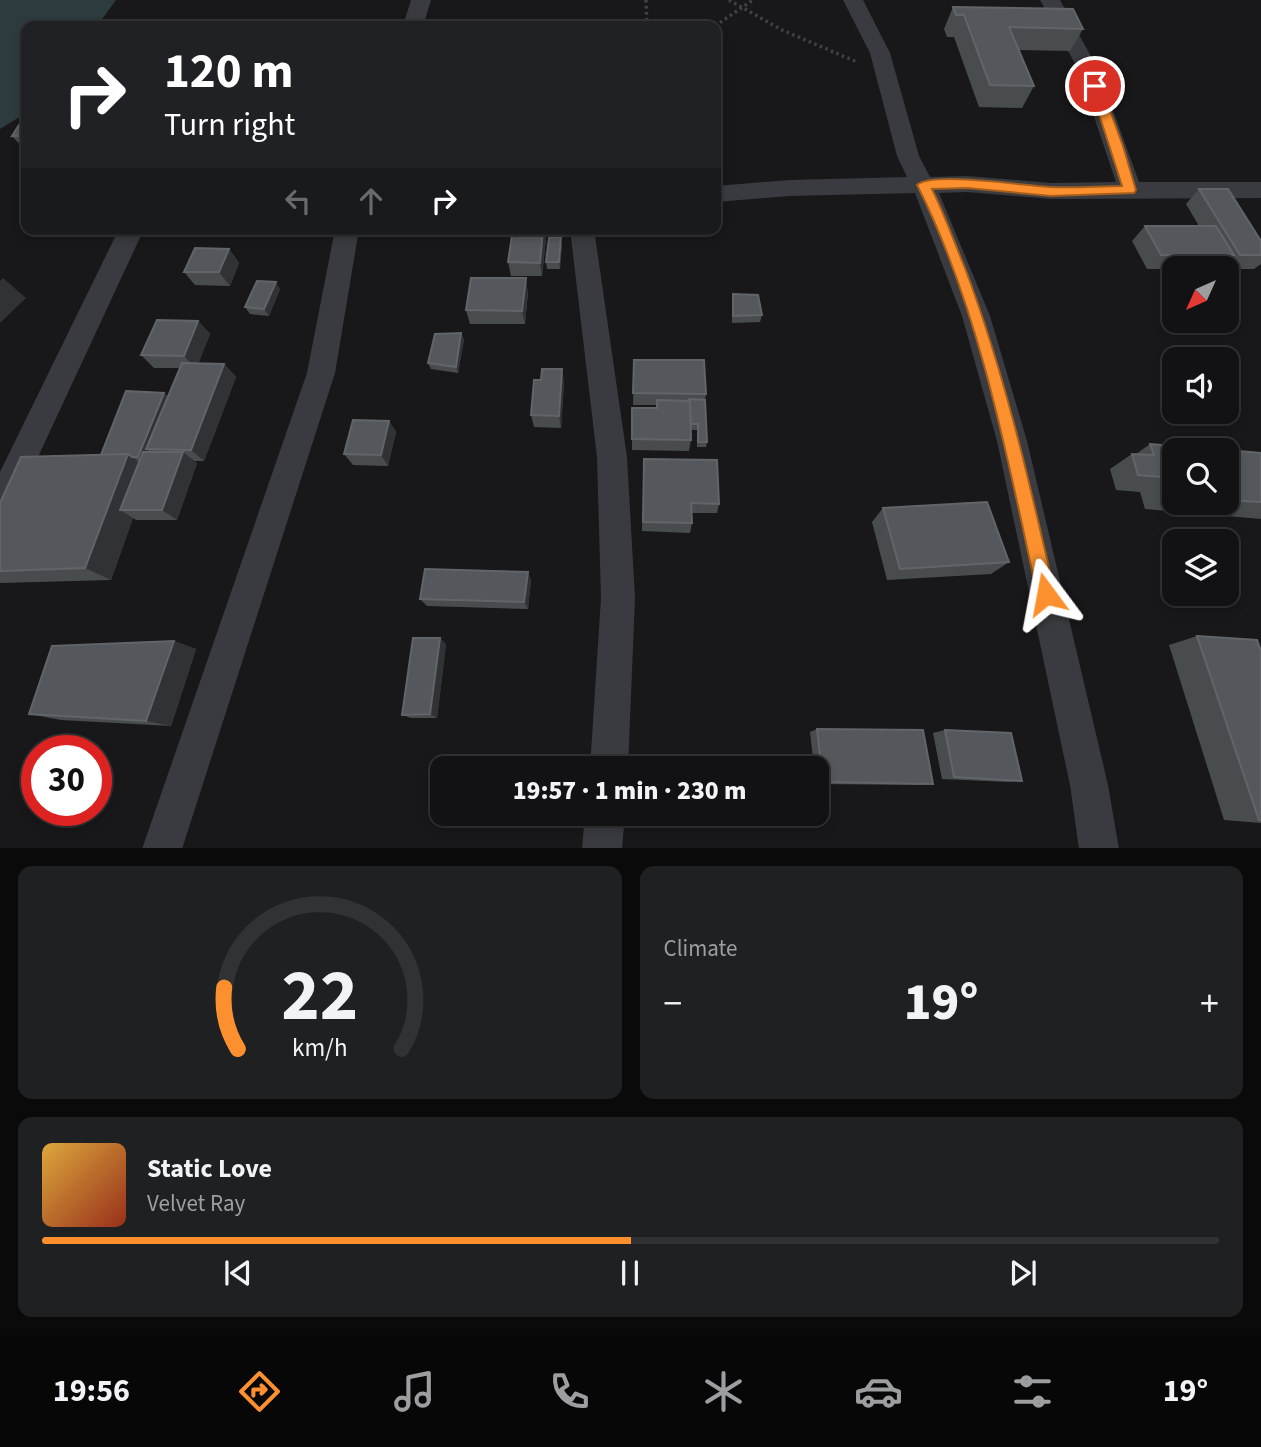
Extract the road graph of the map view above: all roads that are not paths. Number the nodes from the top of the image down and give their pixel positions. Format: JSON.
{"nodes":[{"id":1,"x":421,"y":0,"type":"edge"},
{"id":2,"x":853,"y":0,"type":"edge"},
{"id":3,"x":1050,"y":0,"type":"edge"},
{"id":4,"x":415,"y":21,"type":"edge"},
{"id":5,"x":923,"y":185,"type":"junction"},
{"id":6,"x":1130,"y":190,"type":"junction"},
{"id":7,"x":1261,"y":190,"type":"edge"},
{"id":8,"x":721,"y":194,"type":"edge"},
{"id":9,"x":129,"y":235,"type":"edge"},
{"id":10,"x":346,"y":235,"type":"edge"},
{"id":11,"x":583,"y":235,"type":"edge"},
{"id":12,"x":0,"y":505,"type":"edge"},
{"id":13,"x":610,"y":756,"type":"edge"},
{"id":14,"x":604,"y":826,"type":"edge"},
{"id":15,"x":162,"y":848,"type":"edge"},
{"id":16,"x":602,"y":848,"type":"edge"},
{"id":17,"x":1099,"y":848,"type":"edge"}],
"edges":[{"from":1,"to":4,"type":"street"},
{"from":2,"to":5,"type":"street"},
{"from":3,"to":6,"type":"street"},
{"from":5,"to":6,"type":"street"},
{"from":5,"to":8,"type":"street"},
{"from":5,"to":17,"type":"street"},
{"from":6,"to":7,"type":"street"},
{"from":9,"to":12,"type":"street"},
{"from":10,"to":15,"type":"street"},
{"from":11,"to":13,"type":"street"},
{"from":14,"to":16,"type":"street"}]}
